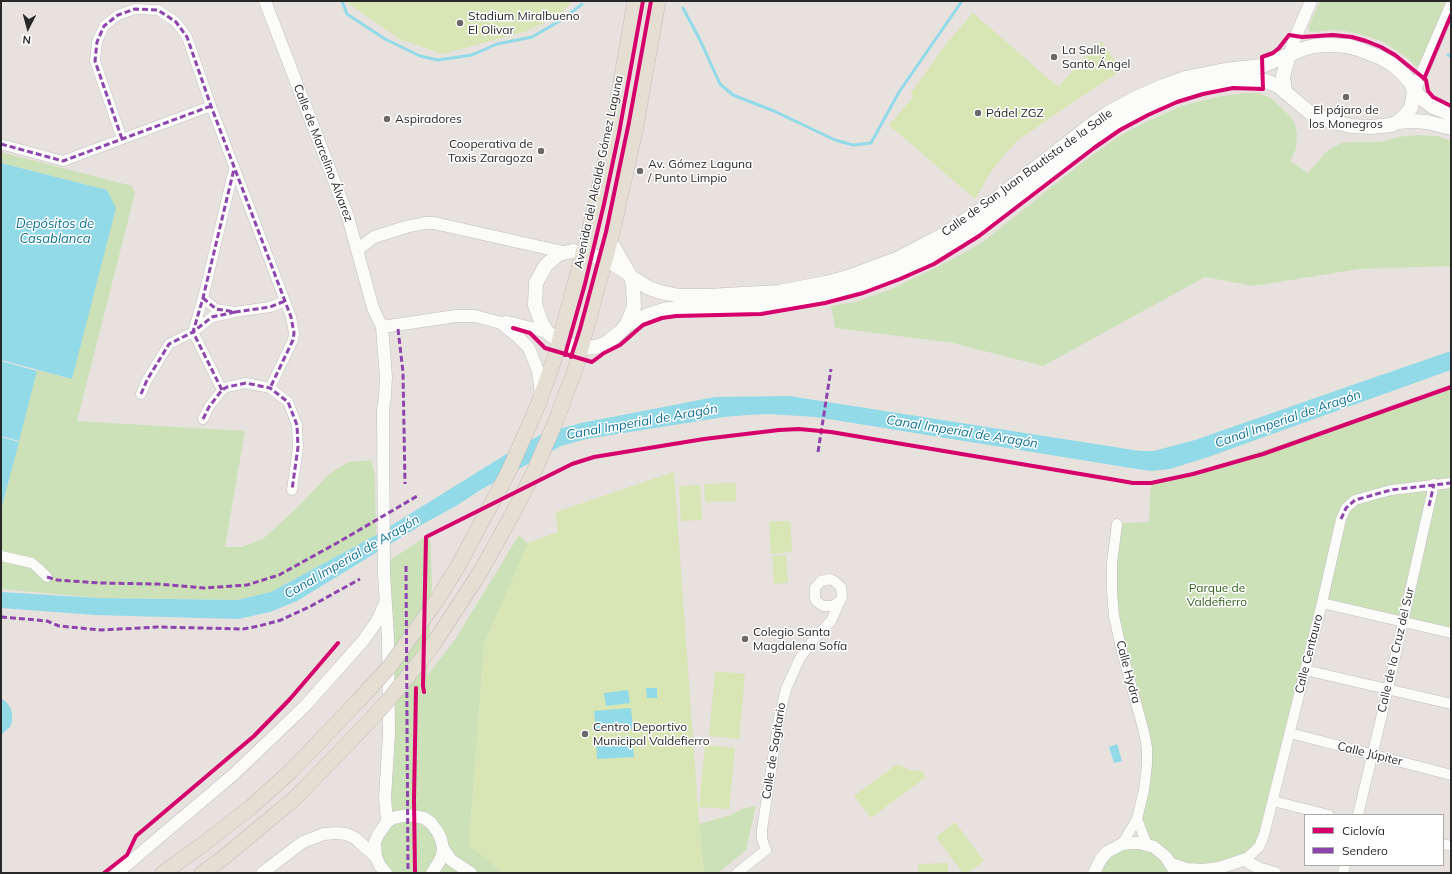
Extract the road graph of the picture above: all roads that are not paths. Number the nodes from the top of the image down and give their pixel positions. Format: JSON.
{"nodes":[{"id":1,"x":265,"y":1,"type":"edge"},
{"id":2,"x":635,"y":1,"type":"edge"},
{"id":3,"x":658,"y":1,"type":"edge"},
{"id":4,"x":1311,"y":1,"type":"edge"},
{"id":5,"x":1451,"y":6,"type":"edge"},
{"id":6,"x":1290,"y":54,"type":"junction"},
{"id":7,"x":1285,"y":92,"type":"junction"},
{"id":8,"x":1414,"y":92,"type":"junction"},
{"id":9,"x":211,"y":106,"type":"junction"},
{"id":10,"x":1451,"y":114,"type":"edge"},
{"id":11,"x":1398,"y":122,"type":"junction"},
{"id":12,"x":1451,"y":128,"type":"edge"},
{"id":13,"x":122,"y":139,"type":"junction"},
{"id":14,"x":1,"y":144,"type":"edge"},
{"id":15,"x":234,"y":169,"type":"junction"},
{"id":16,"x":352,"y":231,"type":"junction"},
{"id":17,"x":374,"y":237,"type":"junction"},
{"id":18,"x":610,"y":241,"type":"junction"},
{"id":19,"x":358,"y":250,"type":"junction"},
{"id":20,"x":564,"y":252,"type":"junction"},
{"id":21,"x":584,"y":254,"type":"junction"},
{"id":22,"x":605,"y":260,"type":"junction"},
{"id":23,"x":630,"y":276,"type":"junction"},
{"id":24,"x":203,"y":298,"type":"junction"},
{"id":25,"x":285,"y":301,"type":"junction"},
{"id":26,"x":373,"y":308,"type":"junction"},
{"id":27,"x":235,"y":312,"type":"junction"},
{"id":28,"x":501,"y":323,"type":"junction"},
{"id":29,"x":627,"y":324,"type":"junction"},
{"id":30,"x":382,"y":327,"type":"junction"},
{"id":31,"x":193,"y":332,"type":"junction"},
{"id":32,"x":547,"y":332,"type":"junction"},
{"id":33,"x":560,"y":342,"type":"junction"},
{"id":34,"x":582,"y":348,"type":"junction"},
{"id":35,"x":270,"y":388,"type":"junction"},
{"id":36,"x":222,"y":390,"type":"junction"},
{"id":37,"x":141,"y":394,"type":"dead end"},
{"id":38,"x":540,"y":400,"type":"junction"},
{"id":39,"x":383,"y":410,"type":"junction"},
{"id":40,"x":203,"y":419,"type":"dead end"},
{"id":41,"x":1451,"y":483,"type":"edge"},
{"id":42,"x":1434,"y":484,"type":"junction"},
{"id":43,"x":292,"y":490,"type":"dead end"},
{"id":44,"x":1117,"y":524,"type":"dead end"},
{"id":45,"x":1,"y":556,"type":"edge"},
{"id":46,"x":47,"y":577,"type":"dead end"},
{"id":47,"x":840,"y":601,"type":"junction"},
{"id":48,"x":385,"y":602,"type":"junction"},
{"id":49,"x":1322,"y":603,"type":"junction"},
{"id":50,"x":819,"y":604,"type":"junction"},
{"id":51,"x":1403,"y":622,"type":"junction"},
{"id":52,"x":826,"y":627,"type":"junction"},
{"id":53,"x":1451,"y":633,"type":"edge"},
{"id":54,"x":1305,"y":670,"type":"junction"},
{"id":55,"x":1388,"y":689,"type":"junction"},
{"id":56,"x":1451,"y":704,"type":"edge"},
{"id":57,"x":1290,"y":733,"type":"junction"},
{"id":58,"x":1372,"y":754,"type":"junction"},
{"id":59,"x":1451,"y":775,"type":"edge"},
{"id":60,"x":385,"y":798,"type":"junction"},
{"id":61,"x":1273,"y":801,"type":"junction"},
{"id":62,"x":1325,"y":814,"type":"edge"},
{"id":63,"x":1358,"y":814,"type":"edge"},
{"id":64,"x":400,"y":816,"type":"junction"},
{"id":65,"x":1137,"y":819,"type":"junction"},
{"id":66,"x":387,"y":822,"type":"junction"},
{"id":67,"x":1122,"y":844,"type":"junction"},
{"id":68,"x":1147,"y":845,"type":"junction"},
{"id":69,"x":443,"y":848,"type":"junction"},
{"id":70,"x":376,"y":857,"type":"junction"},
{"id":71,"x":1246,"y":860,"type":"junction"},
{"id":72,"x":1173,"y":868,"type":"edge"},
{"id":73,"x":434,"y":871,"type":"edge"},
{"id":74,"x":1200,"y":871,"type":"edge"},
{"id":75,"x":469,"y":872,"type":"edge"},
{"id":76,"x":117,"y":873,"type":"edge"},
{"id":77,"x":163,"y":873,"type":"edge"},
{"id":78,"x":202,"y":873,"type":"edge"},
{"id":79,"x":262,"y":873,"type":"edge"},
{"id":80,"x":386,"y":873,"type":"edge"},
{"id":81,"x":737,"y":873,"type":"edge"},
{"id":82,"x":1094,"y":873,"type":"edge"},
{"id":83,"x":1275,"y":873,"type":"edge"}],
"edges":[{"from":1,"to":16,"type":"street","name":"Calle de Marcelino Álvarez"},
{"from":2,"to":21,"type":"main road","name":"Avenida del Alcalde Gómez Laguna"},
{"from":3,"to":18,"type":"main road","name":"Avenida del Alcalde Gómez Laguna"},
{"from":4,"to":6,"type":"street"},
{"from":5,"to":8,"type":"street"},
{"from":6,"to":7,"type":"main road"},
{"from":6,"to":8,"type":"main road","name":"Calle de San Juan Bautista de la Salle"},
{"from":6,"to":23,"type":"main road","name":"Calle de San Juan Bautista de la Salle"},
{"from":7,"to":11,"type":"main road","name":"Calle de San Juan Bautista de la Salle"},
{"from":7,"to":29,"type":"main road","name":"Calle de San Juan Bautista de la Salle"},
{"from":8,"to":10,"type":"main road","name":"Calle de San Juan Bautista de la Salle"},
{"from":8,"to":11,"type":"main road"},
{"from":9,"to":13,"type":"street"},
{"from":9,"to":13,"type":"street"},
{"from":9,"to":15,"type":"street"},
{"from":11,"to":12,"type":"main road","name":"Calle de San Juan Bautista de la Salle"},
{"from":13,"to":14,"type":"street"},
{"from":15,"to":24,"type":"street"},
{"from":15,"to":25,"type":"street"},
{"from":16,"to":17,"type":"street"},
{"from":16,"to":19,"type":"street","name":"Calle de Marcelino Álvarez"},
{"from":17,"to":19,"type":"street"},
{"from":17,"to":20,"type":"street"},
{"from":18,"to":22,"type":"main road","name":"Avenida del Alcalde Gómez Laguna"},
{"from":18,"to":23,"type":"main road","name":"Avenida del Alcalde Gómez Laguna"},
{"from":19,"to":26,"type":"street","name":"Calle de Marcelino Álvarez"},
{"from":20,"to":21,"type":"main road","name":"Avenida del Alcalde Gómez Laguna"},
{"from":20,"to":32,"type":"main road","name":"Avenida del Alcalde Gómez Laguna"},
{"from":21,"to":22,"type":"main road","name":"Avenida del Alcalde Gómez Laguna"},
{"from":21,"to":33,"type":"main road","name":"Avenida del Alcalde Gómez Laguna"},
{"from":22,"to":23,"type":"main road","name":"Avenida del Alcalde Gómez Laguna"},
{"from":22,"to":34,"type":"main road","name":"Avenida del Alcalde Gómez Laguna"},
{"from":23,"to":29,"type":"main road","name":"Avenida del Alcalde Gómez Laguna"},
{"from":24,"to":27,"type":"street"},
{"from":24,"to":31,"type":"street"},
{"from":25,"to":27,"type":"street"},
{"from":25,"to":35,"type":"street"},
{"from":26,"to":30,"type":"street","name":"Calle de Marcelino Álvarez"},
{"from":26,"to":39,"type":"street","name":"Calle de Marcelino Álvarez"},
{"from":27,"to":31,"type":"street"},
{"from":28,"to":30,"type":"street"},
{"from":28,"to":32,"type":"street"},
{"from":28,"to":38,"type":"street"},
{"from":29,"to":34,"type":"main road","name":"Avenida del Alcalde Gómez Laguna"},
{"from":30,"to":39,"type":"street","name":"Calle de Marcelino Álvarez"},
{"from":31,"to":36,"type":"street"},
{"from":31,"to":37,"type":"street"},
{"from":32,"to":33,"type":"main road","name":"Avenida del Alcalde Gómez Laguna"},
{"from":33,"to":34,"type":"main road","name":"Avenida del Alcalde Gómez Laguna"},
{"from":33,"to":38,"type":"main road","name":"Avenida del Alcalde Gómez Laguna"},
{"from":34,"to":78,"type":"main road","name":"Avenida del Alcalde Gómez Laguna","bridge":true},
{"from":35,"to":36,"type":"street"},
{"from":35,"to":43,"type":"street"},
{"from":36,"to":40,"type":"street"},
{"from":38,"to":77,"type":"main road","name":"Avenida del Alcalde Gómez Laguna","bridge":true},
{"from":39,"to":48,"type":"street","name":"Calle de Marcelino Álvarez"},
{"from":41,"to":42,"type":"street","name":"Calle Centauro"},
{"from":42,"to":49,"type":"street","name":"Calle Centauro"},
{"from":42,"to":51,"type":"street","name":"Calle de la Cruz del Sur"},
{"from":44,"to":65,"type":"street","name":"Calle Hydra"},
{"from":45,"to":46,"type":"street"},
{"from":47,"to":50,"type":"street"},
{"from":47,"to":50,"type":"street"},
{"from":47,"to":52,"type":"street","name":"Calle de Sagitario"},
{"from":48,"to":60,"type":"street","name":"Calle de Marcelino Álvarez"},
{"from":48,"to":76,"type":"street"},
{"from":49,"to":51,"type":"street"},
{"from":49,"to":54,"type":"street","name":"Calle Centauro"},
{"from":50,"to":52,"type":"street"},
{"from":51,"to":53,"type":"street"},
{"from":51,"to":55,"type":"street","name":"Calle de la Cruz del Sur"},
{"from":52,"to":81,"type":"street","name":"Calle de Sagitario"},
{"from":54,"to":55,"type":"street"},
{"from":54,"to":57,"type":"street","name":"Calle Centauro"},
{"from":55,"to":56,"type":"street"},
{"from":55,"to":58,"type":"street","name":"Calle de la Cruz del Sur"},
{"from":57,"to":58,"type":"street","name":"Calle Júpiter"},
{"from":57,"to":61,"type":"street","name":"Calle Centauro"},
{"from":58,"to":59,"type":"street","name":"Calle Júpiter"},
{"from":58,"to":63,"type":"street","name":"Calle de la Cruz del Sur"},
{"from":60,"to":64,"type":"street"},
{"from":60,"to":66,"type":"street","name":"Calle de Marcelino Álvarez"},
{"from":61,"to":62,"type":"street"},
{"from":61,"to":71,"type":"street","name":"Calle Centauro"},
{"from":64,"to":66,"type":"street"},
{"from":64,"to":69,"type":"street"},
{"from":65,"to":67,"type":"street","name":"Calle Hydra"},
{"from":65,"to":68,"type":"street"},
{"from":66,"to":70,"type":"street"},
{"from":67,"to":68,"type":"street"},
{"from":67,"to":82,"type":"street"},
{"from":68,"to":72,"type":"street"},
{"from":69,"to":73,"type":"street"},
{"from":69,"to":75,"type":"street"},
{"from":70,"to":79,"type":"street"},
{"from":70,"to":80,"type":"street"},
{"from":71,"to":74,"type":"street"},
{"from":71,"to":83,"type":"street"},
{"from":72,"to":74,"type":"street"},
{"from":73,"to":75,"type":"street"}]}
